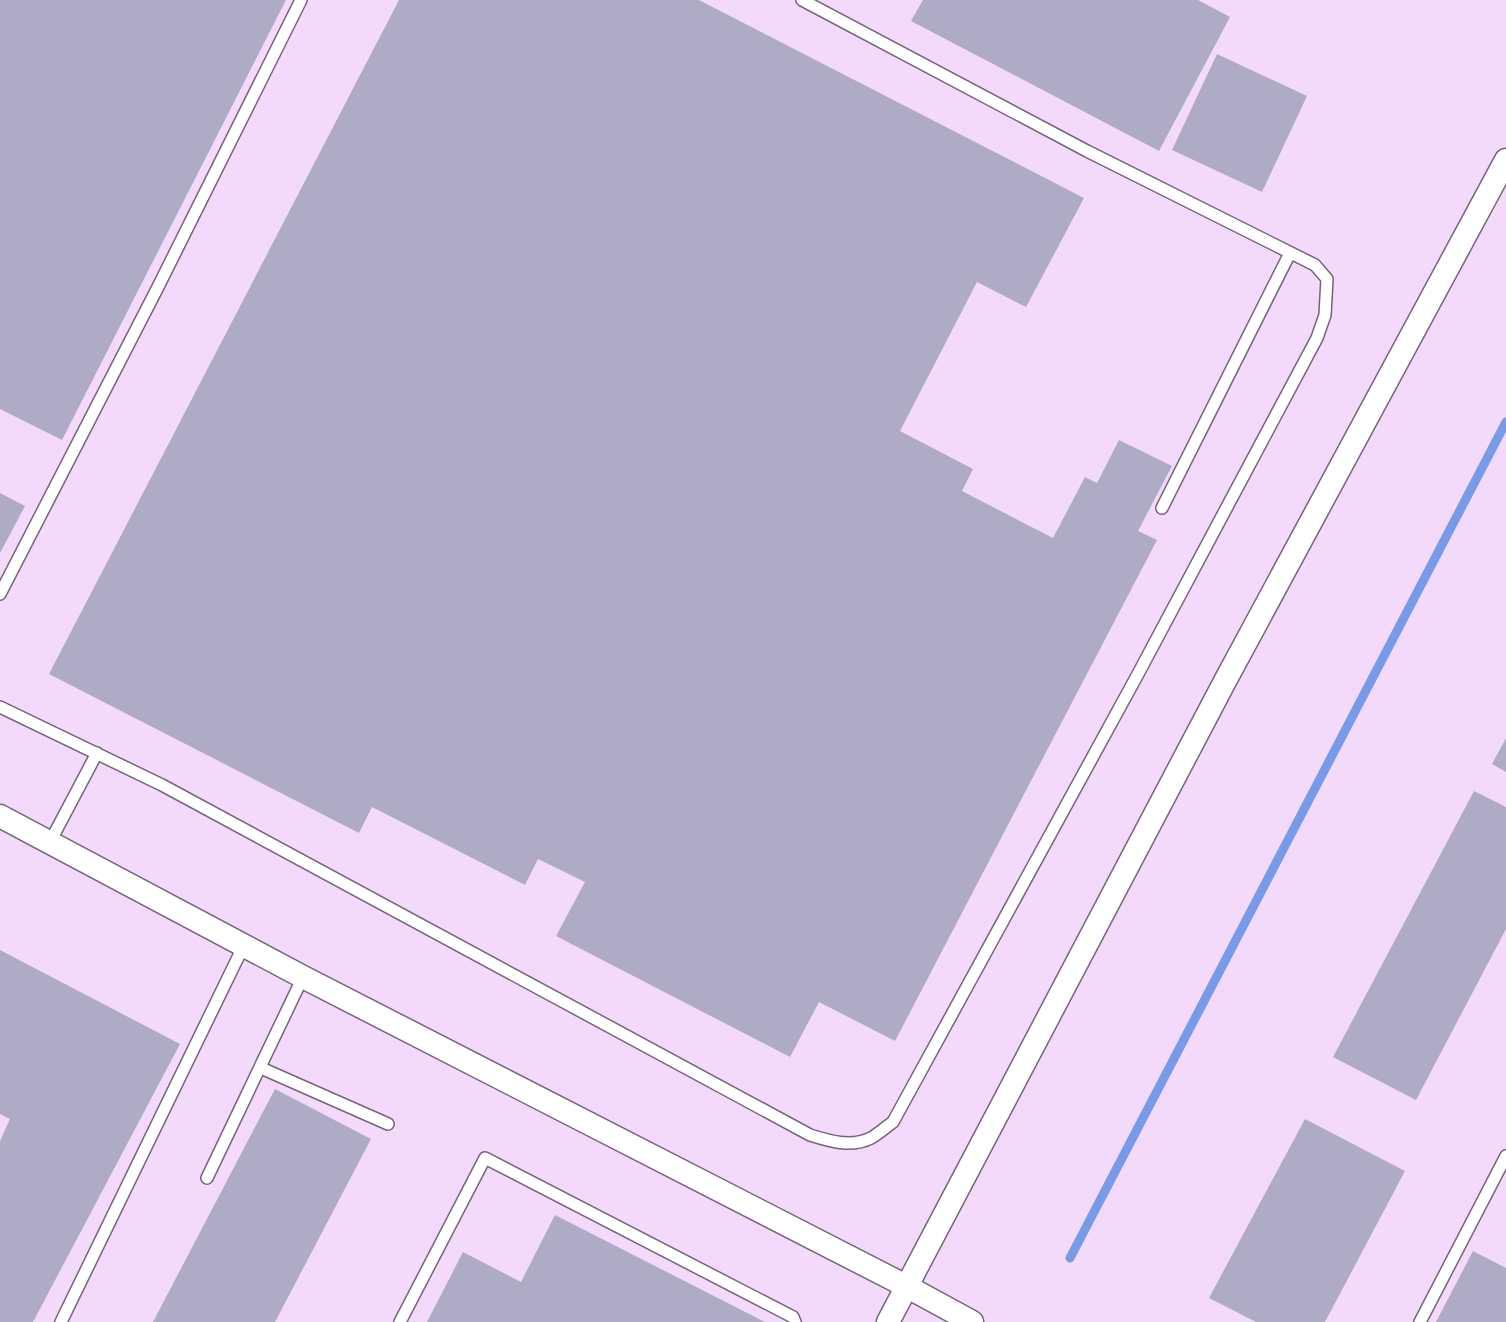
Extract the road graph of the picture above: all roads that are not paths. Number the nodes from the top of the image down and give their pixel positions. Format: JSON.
{"nodes":[{"id":1,"x":301,"y":0,"type":"edge"},
{"id":2,"x":802,"y":0,"type":"edge"},
{"id":3,"x":1506,"y":160,"type":"edge"},
{"id":4,"x":1290,"y":253,"type":"junction"},
{"id":5,"x":1162,"y":508,"type":"dead end"},
{"id":6,"x":0,"y":594,"type":"edge"},
{"id":7,"x":0,"y":707,"type":"edge"},
{"id":8,"x":97,"y":753,"type":"junction"},
{"id":9,"x":0,"y":816,"type":"edge"},
{"id":10,"x":50,"y":842,"type":"junction"},
{"id":11,"x":244,"y":945,"type":"junction"},
{"id":12,"x":303,"y":977,"type":"junction"},
{"id":13,"x":261,"y":1068,"type":"junction"},
{"id":14,"x":388,"y":1124,"type":"dead end"},
{"id":15,"x":1506,"y":1156,"type":"edge"},
{"id":16,"x":207,"y":1178,"type":"dead end"},
{"id":17,"x":906,"y":1286,"type":"junction"},
{"id":18,"x":61,"y":1322,"type":"edge"},
{"id":19,"x":400,"y":1322,"type":"edge"},
{"id":20,"x":795,"y":1322,"type":"edge"},
{"id":21,"x":888,"y":1322,"type":"edge"},
{"id":22,"x":972,"y":1322,"type":"edge"},
{"id":23,"x":1420,"y":1322,"type":"edge"}],
"edges":[{"from":1,"to":6,"type":"lane"},
{"from":2,"to":4,"type":"lane"},
{"from":3,"to":17,"type":"street"},
{"from":4,"to":5,"type":"lane"},
{"from":4,"to":8,"type":"lane"},
{"from":7,"to":8,"type":"lane"},
{"from":8,"to":10,"type":"lane"},
{"from":9,"to":10,"type":"street"},
{"from":10,"to":11,"type":"street"},
{"from":11,"to":12,"type":"street"},
{"from":11,"to":18,"type":"lane"},
{"from":12,"to":13,"type":"lane"},
{"from":12,"to":17,"type":"street"},
{"from":13,"to":14,"type":"lane"},
{"from":13,"to":16,"type":"lane"},
{"from":15,"to":23,"type":"lane"},
{"from":17,"to":21,"type":"street"},
{"from":17,"to":22,"type":"street"},
{"from":19,"to":20,"type":"lane"}]}
